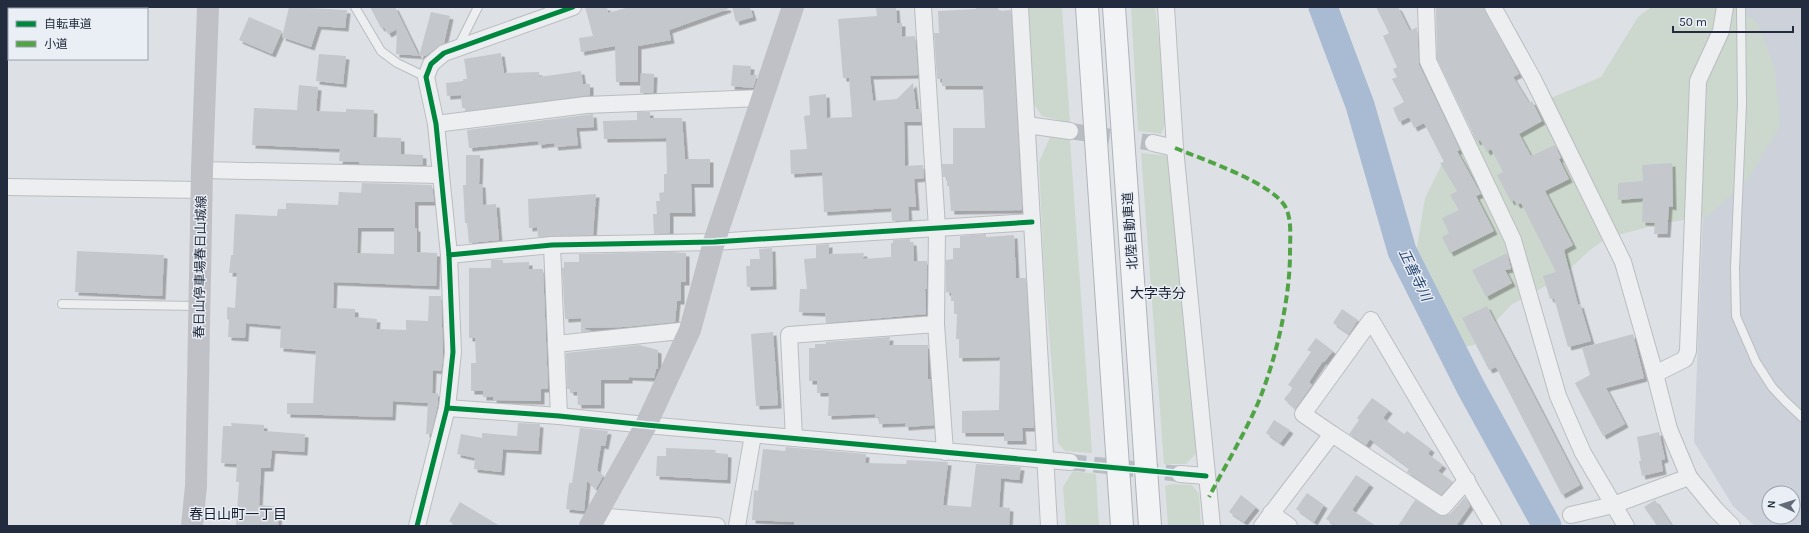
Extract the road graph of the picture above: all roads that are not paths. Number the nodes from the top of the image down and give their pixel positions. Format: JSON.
{"nodes":[{"id":1,"x":208,"y":7,"type":"edge"},
{"id":2,"x":355,"y":7,"type":"edge"},
{"id":3,"x":478,"y":7,"type":"edge"},
{"id":4,"x":573,"y":7,"type":"edge"},
{"id":5,"x":792,"y":7,"type":"edge"},
{"id":6,"x":923,"y":7,"type":"edge"},
{"id":7,"x":1020,"y":7,"type":"edge"},
{"id":8,"x":1087,"y":7,"type":"edge"},
{"id":9,"x":1114,"y":7,"type":"edge"},
{"id":10,"x":1166,"y":7,"type":"edge"},
{"id":11,"x":1426,"y":7,"type":"edge"},
{"id":12,"x":1493,"y":7,"type":"edge"},
{"id":13,"x":1725,"y":7,"type":"edge"},
{"id":14,"x":1741,"y":7,"type":"edge"},
{"id":15,"x":458,"y":48,"type":"junction"},
{"id":16,"x":426,"y":77,"type":"junction"},
{"id":17,"x":761,"y":98,"type":"junction"},
{"id":18,"x":436,"y":124,"type":"junction"},
{"id":19,"x":1027,"y":124,"type":"junction"},
{"id":20,"x":1070,"y":131,"type":"tunnel mouth"},
{"id":21,"x":1153,"y":143,"type":"tunnel mouth"},
{"id":22,"x":1175,"y":148,"type":"junction"},
{"id":23,"x":440,"y":175,"type":"junction"},
{"id":24,"x":201,"y":180,"type":"junction"},
{"id":25,"x":7,"y":187,"type":"edge"},
{"id":26,"x":1032,"y":222,"type":"junction"},
{"id":27,"x":937,"y":228,"type":"junction"},
{"id":28,"x":714,"y":242,"type":"junction"},
{"id":29,"x":552,"y":245,"type":"junction"},
{"id":30,"x":449,"y":255,"type":"junction"},
{"id":31,"x":62,"y":304,"type":"dead end"},
{"id":32,"x":199,"y":306,"type":"junction"},
{"id":33,"x":936,"y":324,"type":"junction"},
{"id":34,"x":690,"y":330,"type":"junction"},
{"id":35,"x":556,"y":344,"type":"junction"},
{"id":36,"x":1655,"y":374,"type":"junction"},
{"id":37,"x":447,"y":408,"type":"junction"},
{"id":38,"x":559,"y":416,"type":"junction"},
{"id":39,"x":1802,"y":417,"type":"edge"},
{"id":40,"x":646,"y":425,"type":"junction"},
{"id":41,"x":1332,"y":434,"type":"junction"},
{"id":42,"x":753,"y":435,"type":"junction"},
{"id":43,"x":794,"y":438,"type":"junction"},
{"id":44,"x":945,"y":452,"type":"junction"},
{"id":45,"x":1046,"y":462,"type":"junction"},
{"id":46,"x":1070,"y":462,"type":"tunnel mouth"},
{"id":47,"x":1180,"y":474,"type":"tunnel mouth"},
{"id":48,"x":1206,"y":476,"type":"junction"},
{"id":49,"x":1689,"y":477,"type":"junction"},
{"id":50,"x":1467,"y":480,"type":"junction"},
{"id":51,"x":1614,"y":505,"type":"junction"},
{"id":52,"x":1571,"y":515,"type":"dead end"},
{"id":53,"x":1266,"y":519,"type":"edge"},
{"id":54,"x":593,"y":521,"type":"edge"},
{"id":55,"x":192,"y":526,"type":"edge"},
{"id":56,"x":417,"y":526,"type":"edge"},
{"id":57,"x":717,"y":526,"type":"edge"},
{"id":58,"x":737,"y":526,"type":"edge"},
{"id":59,"x":1049,"y":526,"type":"edge"},
{"id":60,"x":1122,"y":526,"type":"edge"},
{"id":61,"x":1150,"y":526,"type":"edge"},
{"id":62,"x":1212,"y":526,"type":"edge"},
{"id":63,"x":1289,"y":526,"type":"edge"},
{"id":64,"x":1494,"y":526,"type":"edge"},
{"id":65,"x":1626,"y":526,"type":"edge"},
{"id":66,"x":1732,"y":526,"type":"edge"}],
"edges":[{"from":1,"to":24,"type":"street","name":"春日山停車場春日山城線"},
{"from":2,"to":16,"type":"lane"},
{"from":3,"to":15,"type":"lane"},
{"from":4,"to":15,"type":"street"},
{"from":5,"to":17,"type":"street"},
{"from":6,"to":27,"type":"street"},
{"from":7,"to":19,"type":"street"},
{"from":8,"to":60,"type":"highway","name":"北陸自動車道"},
{"from":9,"to":61,"type":"highway","name":"北陸自動車道"},
{"from":10,"to":22,"type":"street"},
{"from":11,"to":51,"type":"street"},
{"from":12,"to":36,"type":"street"},
{"from":13,"to":36,"type":"street"},
{"from":14,"to":39,"type":"lane"},
{"from":15,"to":16,"type":"street"},
{"from":16,"to":18,"type":"street"},
{"from":17,"to":18,"type":"street"},
{"from":17,"to":28,"type":"street"},
{"from":18,"to":23,"type":"street"},
{"from":19,"to":20,"type":"street"},
{"from":19,"to":26,"type":"street"},
{"from":21,"to":22,"type":"street"},
{"from":22,"to":48,"type":"street"},
{"from":23,"to":24,"type":"street"},
{"from":23,"to":30,"type":"street"},
{"from":24,"to":25,"type":"street"},
{"from":24,"to":32,"type":"street","name":"春日山停車場春日山城線"},
{"from":26,"to":27,"type":"street"},
{"from":26,"to":45,"type":"street"},
{"from":27,"to":28,"type":"street"},
{"from":27,"to":33,"type":"street"},
{"from":28,"to":29,"type":"street"},
{"from":28,"to":34,"type":"street"},
{"from":29,"to":30,"type":"street"},
{"from":29,"to":35,"type":"street"},
{"from":30,"to":37,"type":"street"},
{"from":31,"to":32,"type":"lane"},
{"from":32,"to":55,"type":"street","name":"春日山停車場春日山城線"},
{"from":33,"to":43,"type":"street"},
{"from":33,"to":44,"type":"street"},
{"from":34,"to":35,"type":"street"},
{"from":34,"to":40,"type":"street"},
{"from":35,"to":38,"type":"street"},
{"from":36,"to":49,"type":"street"},
{"from":37,"to":38,"type":"street"},
{"from":37,"to":56,"type":"street"},
{"from":38,"to":40,"type":"street"},
{"from":40,"to":42,"type":"street"},
{"from":40,"to":54,"type":"street"},
{"from":41,"to":50,"type":"street"},
{"from":41,"to":50,"type":"street"},
{"from":41,"to":53,"type":"street"},
{"from":42,"to":43,"type":"street"},
{"from":42,"to":58,"type":"street"},
{"from":43,"to":44,"type":"street"},
{"from":44,"to":45,"type":"street"},
{"from":45,"to":46,"type":"street"},
{"from":45,"to":59,"type":"street"},
{"from":47,"to":48,"type":"street"},
{"from":48,"to":62,"type":"street"},
{"from":49,"to":51,"type":"street"},
{"from":49,"to":66,"type":"street"},
{"from":50,"to":64,"type":"street"},
{"from":51,"to":52,"type":"street"},
{"from":51,"to":65,"type":"street"},
{"from":53,"to":63,"type":"street"},
{"from":54,"to":57,"type":"street"}]}
